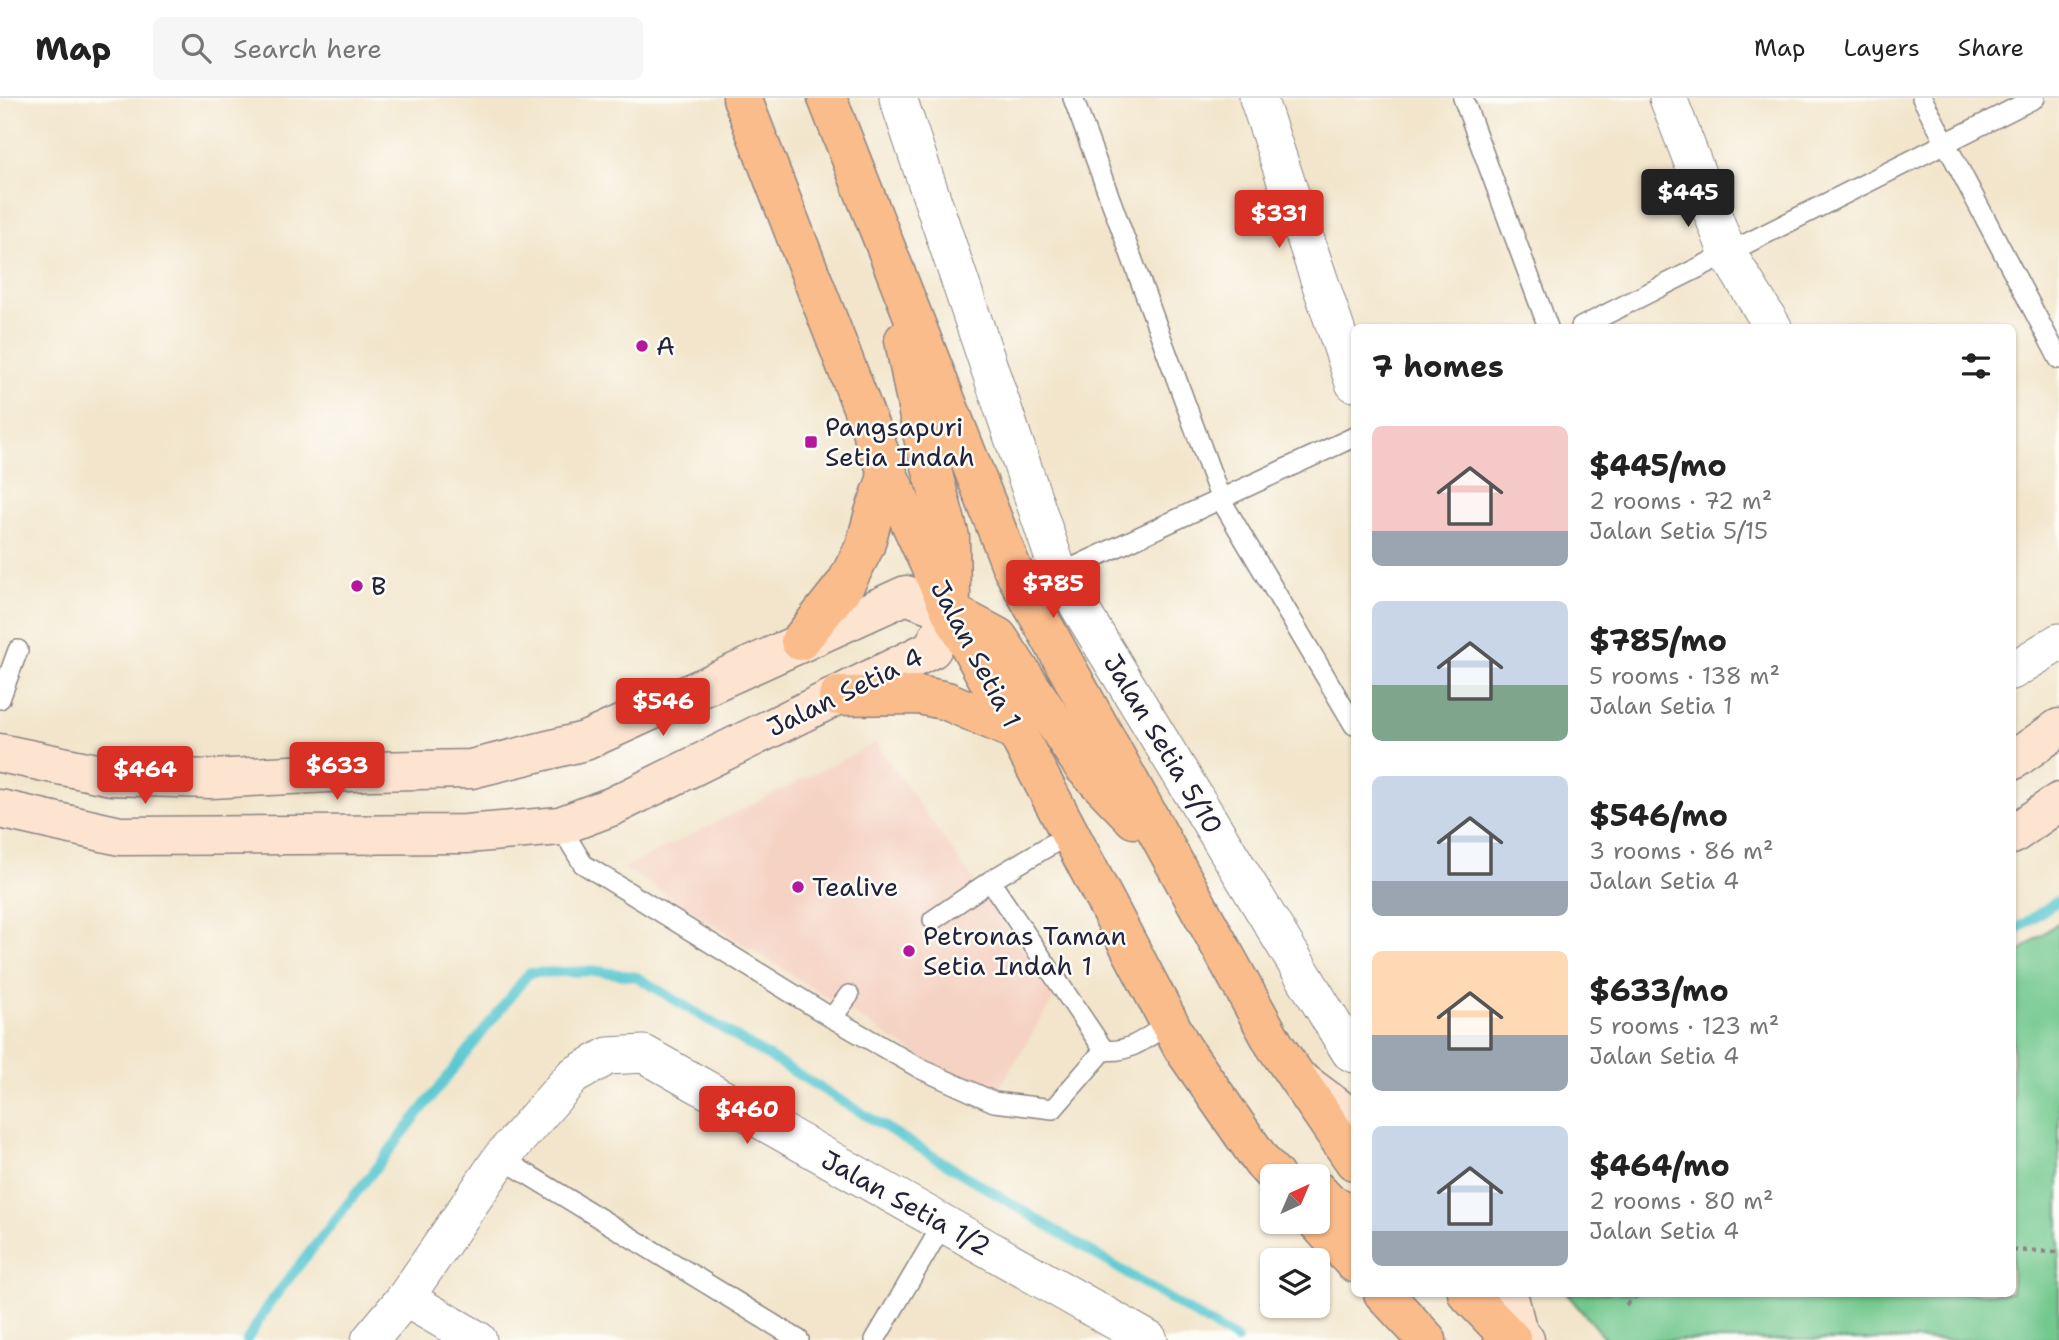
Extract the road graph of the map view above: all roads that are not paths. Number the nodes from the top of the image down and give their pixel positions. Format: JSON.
{"nodes":[{"id":1,"x":742,"y":98,"type":"edge"},
{"id":2,"x":827,"y":98,"type":"edge"},
{"id":3,"x":898,"y":98,"type":"edge"},
{"id":4,"x":1073,"y":98,"type":"edge"},
{"id":5,"x":1258,"y":98,"type":"edge"},
{"id":6,"x":1463,"y":98,"type":"edge"},
{"id":7,"x":1668,"y":98,"type":"edge"},
{"id":8,"x":1922,"y":98,"type":"edge"},
{"id":9,"x":2035,"y":98,"type":"edge"},
{"id":10,"x":1945,"y":144,"type":"junction"},
{"id":11,"x":886,"y":246,"type":"junction"},
{"id":12,"x":1728,"y":254,"type":"junction"},
{"id":13,"x":1547,"y":324,"type":"edge"},
{"id":14,"x":1587,"y":324,"type":"edge"},
{"id":15,"x":1771,"y":324,"type":"edge"},
{"id":16,"x":2059,"y":359,"type":"edge"},
{"id":17,"x":1351,"y":374,"type":"edge"},
{"id":18,"x":1351,"y":438,"type":"edge"},
{"id":19,"x":888,"y":474,"type":"junction"},
{"id":20,"x":1222,"y":500,"type":"junction"},
{"id":21,"x":1059,"y":574,"type":"junction"},
{"id":22,"x":951,"y":612,"type":"junction"},
{"id":23,"x":800,"y":641,"type":"junction"},
{"id":24,"x":2059,"y":642,"type":"edge"},
{"id":25,"x":18,"y":650,"type":"dead end"},
{"id":26,"x":2016,"y":669,"type":"edge"},
{"id":27,"x":838,"y":696,"type":"junction"},
{"id":28,"x":0,"y":699,"type":"edge"},
{"id":29,"x":1351,"y":719,"type":"edge"},
{"id":30,"x":2059,"y":728,"type":"edge"},
{"id":31,"x":1016,"y":731,"type":"junction"},
{"id":32,"x":0,"y":753,"type":"edge"},
{"id":33,"x":2016,"y":758,"type":"edge"},
{"id":34,"x":2059,"y":802,"type":"edge"},
{"id":35,"x":0,"y":809,"type":"edge"},
{"id":36,"x":561,"y":826,"type":"junction"},
{"id":37,"x":2016,"y":832,"type":"edge"},
{"id":38,"x":1069,"y":834,"type":"junction"},
{"id":39,"x":1169,"y":855,"type":"junction"},
{"id":40,"x":990,"y":881,"type":"junction"},
{"id":41,"x":933,"y":920,"type":"dead end"},
{"id":42,"x":849,"y":995,"type":"dead end"},
{"id":43,"x":832,"y":1018,"type":"junction"},
{"id":44,"x":1176,"y":1035,"type":"junction"},
{"id":45,"x":1104,"y":1050,"type":"junction"},
{"id":46,"x":1351,"y":1052,"type":"edge"},
{"id":47,"x":1295,"y":1077,"type":"junction"},
{"id":48,"x":1351,"y":1118,"type":"edge"},
{"id":49,"x":1351,"y":1157,"type":"edge"},
{"id":50,"x":501,"y":1158,"type":"junction"},
{"id":51,"x":1264,"y":1164,"type":"edge"},
{"id":52,"x":1293,"y":1164,"type":"edge"},
{"id":53,"x":1330,"y":1203,"type":"edge"},
{"id":54,"x":1351,"y":1213,"type":"edge"},
{"id":55,"x":943,"y":1224,"type":"junction"},
{"id":56,"x":1328,"y":1234,"type":"edge"},
{"id":57,"x":1351,"y":1260,"type":"edge"},
{"id":58,"x":1386,"y":1297,"type":"edge"},
{"id":59,"x":1411,"y":1297,"type":"edge"},
{"id":60,"x":1471,"y":1297,"type":"edge"},
{"id":61,"x":1509,"y":1297,"type":"edge"},
{"id":62,"x":405,"y":1298,"type":"junction"},
{"id":63,"x":370,"y":1340,"type":"edge"},
{"id":64,"x":478,"y":1340,"type":"edge"},
{"id":65,"x":799,"y":1340,"type":"edge"},
{"id":66,"x":875,"y":1340,"type":"edge"},
{"id":67,"x":1149,"y":1340,"type":"edge"},
{"id":68,"x":1427,"y":1340,"type":"edge"},
{"id":69,"x":1445,"y":1340,"type":"edge"},
{"id":70,"x":1513,"y":1340,"type":"edge"},
{"id":71,"x":1525,"y":1340,"type":"edge"}],
"edges":[{"from":1,"to":19,"type":"main road","name":"Jalan Setia 1"},
{"from":2,"to":11,"type":"main road"},
{"from":3,"to":21,"type":"street","name":"Jalan Setia 5/10"},
{"from":4,"to":20,"type":"lane"},
{"from":5,"to":17,"type":"street"},
{"from":6,"to":13,"type":"lane"},
{"from":7,"to":12,"type":"street"},
{"from":8,"to":10,"type":"lane"},
{"from":9,"to":10,"type":"lane"},
{"from":10,"to":12,"type":"lane"},
{"from":10,"to":16,"type":"lane"},
{"from":11,"to":22,"type":"main road"},
{"from":11,"to":39,"type":"main road"},
{"from":12,"to":14,"type":"lane"},
{"from":12,"to":15,"type":"street"},
{"from":18,"to":20,"type":"lane"},
{"from":19,"to":22,"type":"main road","name":"Jalan Setia 1"},
{"from":19,"to":23,"type":"main road"},
{"from":20,"to":21,"type":"lane"},
{"from":20,"to":29,"type":"lane"},
{"from":21,"to":46,"type":"street","name":"Jalan Setia 5/10"},
{"from":22,"to":23,"type":"street"},
{"from":22,"to":27,"type":"street","name":"Jalan Setia 4"},
{"from":22,"to":31,"type":"main road","name":"Jalan Setia 1"},
{"from":22,"to":39,"type":"main road"},
{"from":23,"to":32,"type":"street"},
{"from":24,"to":26,"type":"street"},
{"from":25,"to":28,"type":"lane"},
{"from":27,"to":31,"type":"main road"},
{"from":27,"to":36,"type":"street","name":"Jalan Setia 4"},
{"from":30,"to":33,"type":"street"},
{"from":31,"to":38,"type":"main road","name":"Jalan Setia 1"},
{"from":34,"to":37,"type":"street"},
{"from":35,"to":36,"type":"street","name":"Jalan Setia 4"},
{"from":36,"to":43,"type":"lane"},
{"from":38,"to":40,"type":"lane"},
{"from":38,"to":44,"type":"main road","name":"Jalan Setia 1"},
{"from":39,"to":47,"type":"main road"},
{"from":40,"to":41,"type":"lane"},
{"from":40,"to":45,"type":"lane"},
{"from":42,"to":43,"type":"lane"},
{"from":43,"to":45,"type":"lane"},
{"from":44,"to":45,"type":"lane"},
{"from":44,"to":51,"type":"main road","name":"Jalan Setia 1"},
{"from":44,"to":52,"type":"main road"},
{"from":47,"to":48,"type":"street"},
{"from":47,"to":49,"type":"main road"},
{"from":50,"to":55,"type":"street","name":"Jalan Setia 1/2"},
{"from":50,"to":62,"type":"street","name":"Jalan Setia 1/2"},
{"from":50,"to":65,"type":"lane"},
{"from":53,"to":54,"type":"main road"},
{"from":55,"to":66,"type":"lane"},
{"from":55,"to":67,"type":"street","name":"Jalan Setia 1/2"},
{"from":56,"to":57,"type":"main road"},
{"from":58,"to":68,"type":"main road"},
{"from":59,"to":69,"type":"main road"},
{"from":60,"to":70,"type":"main road"},
{"from":61,"to":71,"type":"street"},
{"from":62,"to":63,"type":"street","name":"Jalan Setia 1/2"},
{"from":62,"to":64,"type":"street"}]}
